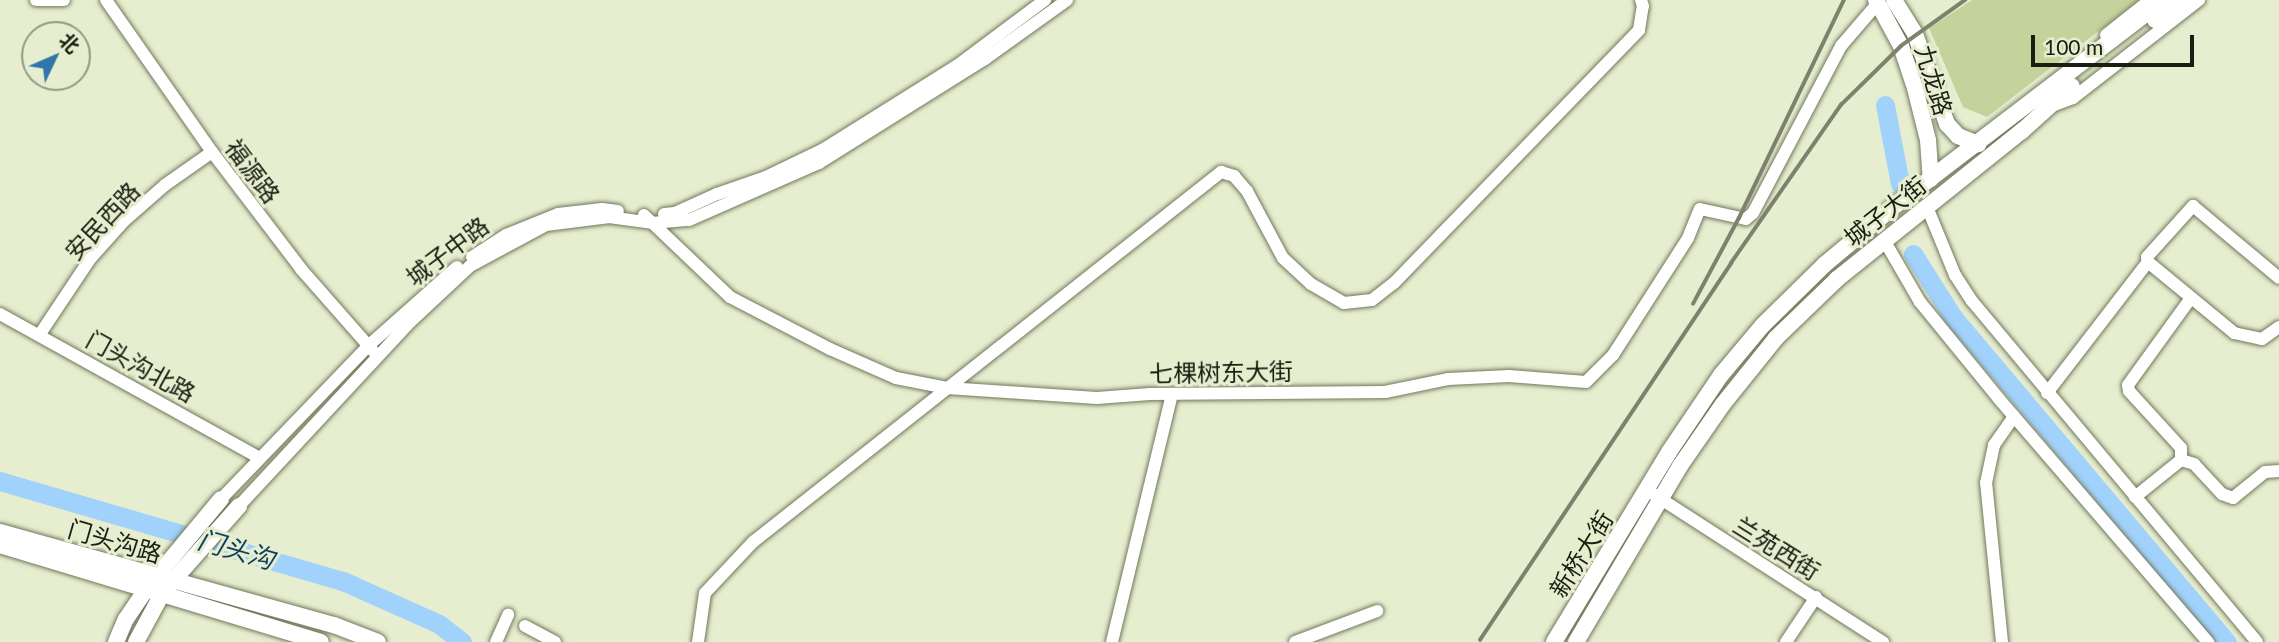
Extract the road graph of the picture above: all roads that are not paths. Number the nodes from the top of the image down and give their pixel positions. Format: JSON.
{"nodes":[{"id":1,"x":36,"y":0,"type":"edge"},
{"id":2,"x":64,"y":0,"type":"edge"},
{"id":3,"x":106,"y":0,"type":"edge"},
{"id":4,"x":1045,"y":0,"type":"edge"},
{"id":5,"x":1067,"y":0,"type":"edge"},
{"id":6,"x":1641,"y":0,"type":"edge"},
{"id":7,"x":2150,"y":0,"type":"edge"},
{"id":8,"x":2164,"y":0,"type":"edge"},
{"id":9,"x":2181,"y":0,"type":"edge"},
{"id":10,"x":2199,"y":0,"type":"edge"},
{"id":11,"x":1882,"y":1,"type":"edge"},
{"id":12,"x":2044,"y":102,"type":"junction"},
{"id":13,"x":1978,"y":144,"type":"junction"},
{"id":14,"x":212,"y":152,"type":"junction"},
{"id":15,"x":1931,"y":179,"type":"junction"},
{"id":16,"x":1927,"y":207,"type":"junction"},
{"id":17,"x":648,"y":219,"type":"junction"},
{"id":18,"x":1884,"y":240,"type":"junction"},
{"id":19,"x":2148,"y":262,"type":"junction"},
{"id":20,"x":2279,"y":278,"type":"edge"},
{"id":21,"x":2191,"y":298,"type":"junction"},
{"id":22,"x":0,"y":314,"type":"edge"},
{"id":23,"x":2279,"y":327,"type":"edge"},
{"id":24,"x":40,"y":334,"type":"junction"},
{"id":25,"x":368,"y":346,"type":"junction"},
{"id":26,"x":379,"y":356,"type":"junction"},
{"id":27,"x":947,"y":388,"type":"junction"},
{"id":28,"x":2047,"y":393,"type":"junction"},
{"id":29,"x":1172,"y":394,"type":"junction"},
{"id":30,"x":2014,"y":416,"type":"junction"},
{"id":31,"x":260,"y":458,"type":"junction"},
{"id":32,"x":2181,"y":460,"type":"junction"},
{"id":33,"x":2279,"y":471,"type":"edge"},
{"id":34,"x":1654,"y":495,"type":"junction"},
{"id":35,"x":2134,"y":497,"type":"junction"},
{"id":36,"x":221,"y":499,"type":"joint"},
{"id":37,"x":239,"y":506,"type":"joint"},
{"id":38,"x":0,"y":531,"type":"edge"},
{"id":39,"x":0,"y":545,"type":"edge"},
{"id":40,"x":159,"y":585,"type":"junction"},
{"id":41,"x":1816,"y":597,"type":"junction"},
{"id":42,"x":1377,"y":611,"type":"dead end"},
{"id":43,"x":508,"y":615,"type":"dead end"},
{"id":44,"x":525,"y":626,"type":"dead end"},
{"id":45,"x":498,"y":637,"type":"edge"},
{"id":46,"x":116,"y":642,"type":"edge"},
{"id":47,"x":136,"y":642,"type":"edge"},
{"id":48,"x":321,"y":642,"type":"edge"},
{"id":49,"x":378,"y":642,"type":"edge"},
{"id":50,"x":555,"y":642,"type":"edge"},
{"id":51,"x":698,"y":642,"type":"edge"},
{"id":52,"x":1112,"y":642,"type":"edge"},
{"id":53,"x":1295,"y":642,"type":"edge"},
{"id":54,"x":1554,"y":642,"type":"edge"},
{"id":55,"x":1576,"y":642,"type":"edge"},
{"id":56,"x":1786,"y":642,"type":"edge"},
{"id":57,"x":1883,"y":642,"type":"edge"},
{"id":58,"x":2002,"y":642,"type":"edge"},
{"id":59,"x":2208,"y":642,"type":"edge"},
{"id":60,"x":2257,"y":642,"type":"edge"}],
"edges":[{"from":1,"to":2,"type":"street"},
{"from":3,"to":14,"type":"street","name":"福源路"},
{"from":4,"to":17,"type":"street","name":"城子中路"},
{"from":5,"to":17,"type":"street","name":"城子中路"},
{"from":6,"to":27,"type":"street"},
{"from":7,"to":12,"type":"street"},
{"from":8,"to":12,"type":"main road","name":"城子大街"},
{"from":9,"to":12,"type":"main road","name":"城子大街"},
{"from":10,"to":12,"type":"street"},
{"from":11,"to":13,"type":"main road","name":"九龙路"},
{"from":11,"to":15,"type":"main road","name":"九龙路"},
{"from":11,"to":29,"type":"street","name":"七棵树东大街"},
{"from":12,"to":13,"type":"main road","name":"城子大街"},
{"from":12,"to":16,"type":"main road","name":"城子大街"},
{"from":13,"to":15,"type":"main road","name":"城子大街"},
{"from":14,"to":24,"type":"street","name":"安民西路"},
{"from":14,"to":25,"type":"street","name":"福源路"},
{"from":15,"to":34,"type":"main road","name":"城子大街"},
{"from":16,"to":18,"type":"main road","name":"城子大街"},
{"from":16,"to":28,"type":"street"},
{"from":17,"to":25,"type":"street","name":"城子中路"},
{"from":17,"to":26,"type":"street","name":"城子中路"},
{"from":17,"to":27,"type":"street","name":"七棵树东大街"},
{"from":18,"to":30,"type":"street"},
{"from":18,"to":34,"type":"main road","name":"城子大街"},
{"from":19,"to":20,"type":"street"},
{"from":19,"to":21,"type":"street"},
{"from":19,"to":28,"type":"street"},
{"from":21,"to":23,"type":"street"},
{"from":21,"to":32,"type":"street"},
{"from":22,"to":24,"type":"street","name":"门头沟北路"},
{"from":24,"to":31,"type":"street","name":"门头沟北路"},
{"from":25,"to":26,"type":"street","name":"福源路"},
{"from":25,"to":31,"type":"street","name":"城子中路"},
{"from":26,"to":37,"type":"street","name":"城子中路"},
{"from":27,"to":29,"type":"street","name":"七棵树东大街"},
{"from":27,"to":51,"type":"street"},
{"from":28,"to":35,"type":"street"},
{"from":29,"to":52,"type":"street"},
{"from":30,"to":58,"type":"street"},
{"from":30,"to":59,"type":"street"},
{"from":31,"to":36,"type":"street","name":"城子中路"},
{"from":32,"to":33,"type":"street"},
{"from":32,"to":35,"type":"street"},
{"from":34,"to":41,"type":"street","name":"兰苑西街"},
{"from":34,"to":54,"type":"main road","name":"新桥大街"},
{"from":34,"to":55,"type":"main road","name":"新桥大街"},
{"from":35,"to":60,"type":"street"},
{"from":36,"to":40,"type":"main road","name":"城子中路"},
{"from":37,"to":40,"type":"main road"},
{"from":38,"to":40,"type":"main road","name":"门头沟路"},
{"from":39,"to":40,"type":"main road","name":"门头沟路"},
{"from":40,"to":46,"type":"main road"},
{"from":40,"to":47,"type":"main road"},
{"from":40,"to":48,"type":"main road","name":"门头沟路"},
{"from":40,"to":49,"type":"main road","name":"门头沟路"},
{"from":41,"to":56,"type":"street"},
{"from":41,"to":57,"type":"street","name":"兰苑西街"},
{"from":42,"to":53,"type":"street"},
{"from":43,"to":45,"type":"street"},
{"from":44,"to":50,"type":"street"}]}
